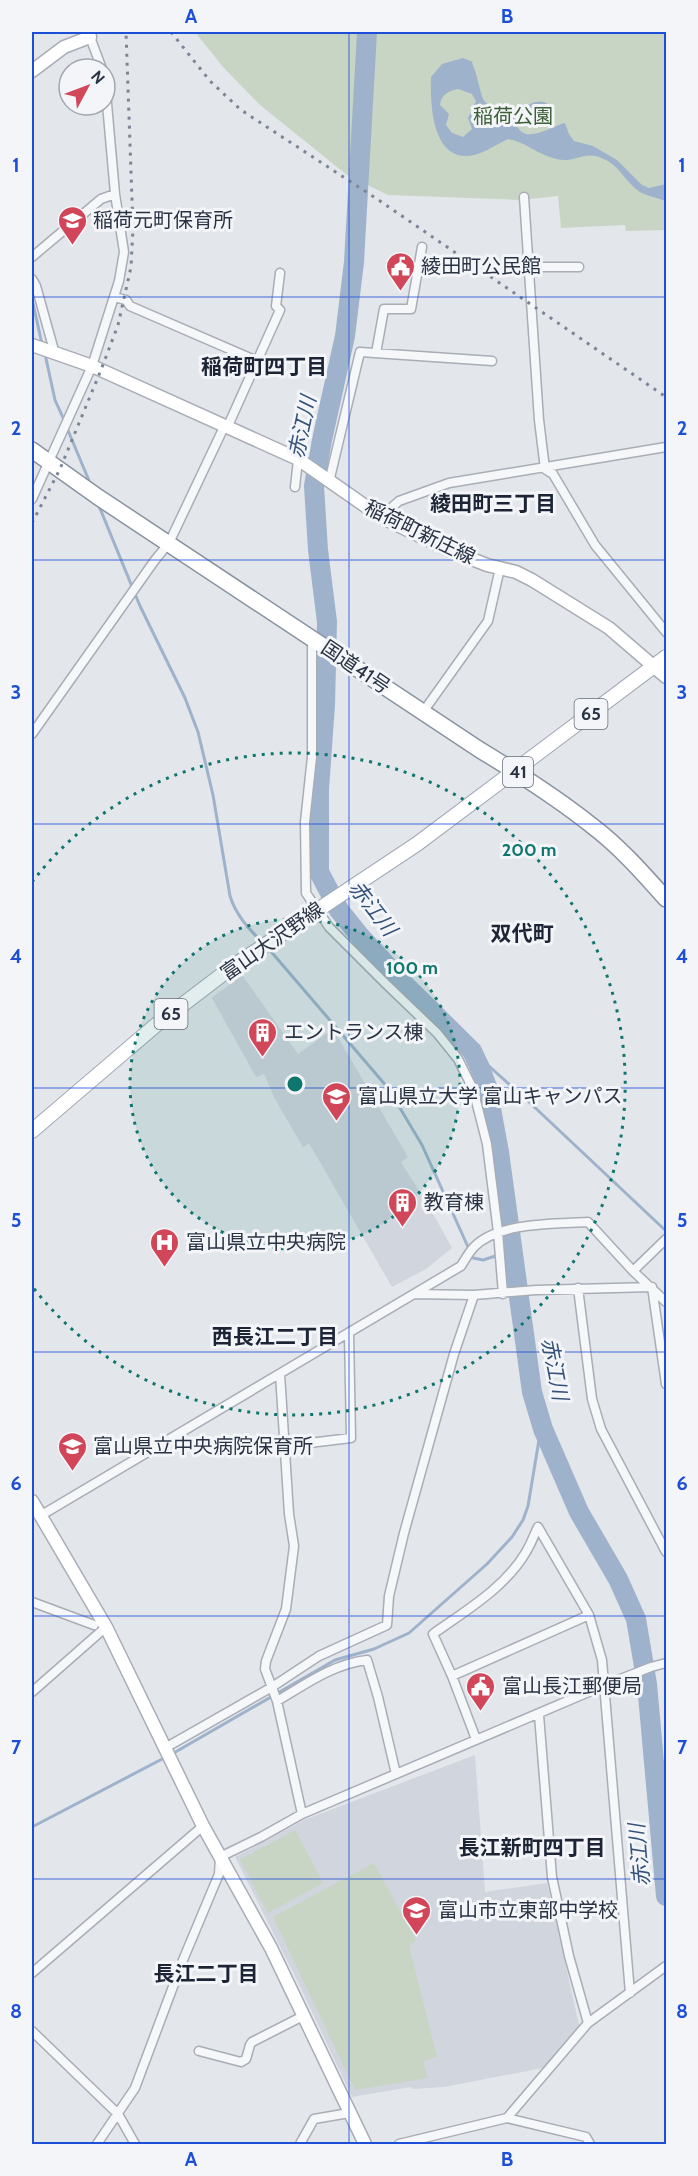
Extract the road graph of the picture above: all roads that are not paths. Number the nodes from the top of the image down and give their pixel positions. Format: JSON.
{"nodes":[{"id":1,"x":91,"y":34,"type":"edge"},
{"id":2,"x":98,"y":57,"type":"edge"},
{"id":3,"x":32,"y":71,"type":"edge"},
{"id":4,"x":108,"y":117,"type":"edge"},
{"id":5,"x":115,"y":194,"type":"junction"},
{"id":6,"x":524,"y":197,"type":"dead end"},
{"id":7,"x":422,"y":247,"type":"dead end"},
{"id":8,"x":32,"y":257,"type":"edge"},
{"id":9,"x":528,"y":267,"type":"junction"},
{"id":10,"x":579,"y":267,"type":"dead end"},
{"id":11,"x":280,"y":273,"type":"dead end"},
{"id":12,"x":32,"y":279,"type":"edge"},
{"id":13,"x":114,"y":297,"type":"junction"},
{"id":14,"x":32,"y":345,"type":"edge"},
{"id":15,"x":376,"y":353,"type":"junction"},
{"id":16,"x":55,"y":354,"type":"junction"},
{"id":17,"x":257,"y":361,"type":"junction"},
{"id":18,"x":492,"y":361,"type":"dead end"},
{"id":19,"x":92,"y":366,"type":"junction"},
{"id":20,"x":225,"y":427,"type":"junction"},
{"id":21,"x":666,"y":447,"type":"edge"},
{"id":22,"x":32,"y":450,"type":"edge"},
{"id":23,"x":298,"y":460,"type":"junction"},
{"id":24,"x":49,"y":461,"type":"junction"},
{"id":25,"x":544,"y":469,"type":"junction"},
{"id":26,"x":329,"y":482,"type":"junction"},
{"id":27,"x":295,"y":487,"type":"dead end"},
{"id":28,"x":32,"y":499,"type":"edge"},
{"id":29,"x":381,"y":517,"type":"junction"},
{"id":30,"x":169,"y":543,"type":"junction"},
{"id":31,"x":500,"y":568,"type":"junction"},
{"id":32,"x":666,"y":632,"type":"edge"},
{"id":33,"x":313,"y":638,"type":"junction"},
{"id":34,"x":666,"y":657,"type":"edge"},
{"id":35,"x":654,"y":666,"type":"junction"},
{"id":36,"x":666,"y":677,"type":"edge"},
{"id":37,"x":423,"y":712,"type":"junction"},
{"id":38,"x":32,"y":734,"type":"edge"},
{"id":39,"x":516,"y":771,"type":"junction"},
{"id":40,"x":666,"y":899,"type":"edge"},
{"id":41,"x":318,"y":908,"type":"junction"},
{"id":42,"x":32,"y":1131,"type":"edge"},
{"id":43,"x":498,"y":1233,"type":"junction"},
{"id":44,"x":666,"y":1239,"type":"edge"},
{"id":45,"x":633,"y":1271,"type":"junction"},
{"id":46,"x":652,"y":1287,"type":"junction"},
{"id":47,"x":578,"y":1288,"type":"junction"},
{"id":48,"x":414,"y":1294,"type":"junction"},
{"id":49,"x":503,"y":1294,"type":"junction"},
{"id":50,"x":474,"y":1295,"type":"junction"},
{"id":51,"x":666,"y":1302,"type":"edge"},
{"id":52,"x":349,"y":1333,"type":"junction"},
{"id":53,"x":280,"y":1374,"type":"junction"},
{"id":54,"x":666,"y":1384,"type":"edge"},
{"id":55,"x":284,"y":1446,"type":"junction"},
{"id":56,"x":32,"y":1501,"type":"edge"},
{"id":57,"x":40,"y":1516,"type":"junction"},
{"id":58,"x":666,"y":1552,"type":"edge"},
{"id":59,"x":32,"y":1602,"type":"edge"},
{"id":60,"x":589,"y":1615,"type":"junction"},
{"id":61,"x":100,"y":1626,"type":"junction"},
{"id":62,"x":666,"y":1663,"type":"edge"},
{"id":63,"x":452,"y":1676,"type":"junction"},
{"id":64,"x":605,"y":1686,"type":"junction"},
{"id":65,"x":272,"y":1687,"type":"junction"},
{"id":66,"x":32,"y":1692,"type":"edge"},
{"id":67,"x":277,"y":1701,"type":"junction"},
{"id":68,"x":539,"y":1715,"type":"junction"},
{"id":69,"x":476,"y":1739,"type":"junction"},
{"id":70,"x":165,"y":1748,"type":"junction"},
{"id":71,"x":396,"y":1774,"type":"junction"},
{"id":72,"x":302,"y":1814,"type":"junction"},
{"id":73,"x":203,"y":1827,"type":"junction"},
{"id":74,"x":220,"y":1857,"type":"junction"},
{"id":75,"x":666,"y":1966,"type":"edge"},
{"id":76,"x":32,"y":1973,"type":"edge"},
{"id":77,"x":630,"y":1993,"type":"junction"},
{"id":78,"x":303,"y":2016,"type":"junction"},
{"id":79,"x":588,"y":2023,"type":"junction"},
{"id":80,"x":32,"y":2031,"type":"edge"},
{"id":81,"x":199,"y":2051,"type":"dead end"},
{"id":82,"x":349,"y":2113,"type":"junction"},
{"id":83,"x":118,"y":2114,"type":"junction"},
{"id":84,"x":507,"y":2118,"type":"junction"},
{"id":85,"x":97,"y":2145,"type":"edge"},
{"id":86,"x":135,"y":2145,"type":"edge"},
{"id":87,"x":300,"y":2145,"type":"edge"},
{"id":88,"x":365,"y":2145,"type":"edge"},
{"id":89,"x":399,"y":2145,"type":"edge"},
{"id":90,"x":590,"y":2145,"type":"edge"}],
"edges":[{"from":1,"to":2,"type":"street"},
{"from":1,"to":3,"type":"main road"},
{"from":4,"to":5,"type":"street"},
{"from":5,"to":8,"type":"street"},
{"from":5,"to":13,"type":"street"},
{"from":6,"to":9,"type":"street"},
{"from":7,"to":15,"type":"street"},
{"from":9,"to":10,"type":"street"},
{"from":9,"to":25,"type":"street"},
{"from":11,"to":17,"type":"street"},
{"from":12,"to":16,"type":"street"},
{"from":13,"to":17,"type":"street"},
{"from":13,"to":19,"type":"street"},
{"from":14,"to":16,"type":"main road","name":"稲荷町新庄線"},
{"from":15,"to":18,"type":"street"},
{"from":15,"to":26,"type":"street"},
{"from":16,"to":19,"type":"main road","name":"稲荷町新庄線"},
{"from":17,"to":20,"type":"street"},
{"from":19,"to":20,"type":"main road","name":"稲荷町新庄線"},
{"from":19,"to":24,"type":"street"},
{"from":20,"to":23,"type":"main road","name":"稲荷町新庄線"},
{"from":20,"to":30,"type":"street"},
{"from":21,"to":25,"type":"street"},
{"from":22,"to":24,"type":"highway","name":"国道41号","number":"41"},
{"from":23,"to":26,"type":"main road","name":"稲荷町新庄線"},
{"from":23,"to":27,"type":"street"},
{"from":24,"to":28,"type":"street"},
{"from":24,"to":30,"type":"highway","name":"国道41号","number":"41"},
{"from":25,"to":29,"type":"street"},
{"from":25,"to":32,"type":"street"},
{"from":26,"to":29,"type":"main road","name":"稲荷町新庄線"},
{"from":29,"to":31,"type":"main road","name":"稲荷町新庄線"},
{"from":30,"to":33,"type":"highway","name":"国道41号","number":"41"},
{"from":30,"to":38,"type":"street"},
{"from":31,"to":35,"type":"main road","name":"稲荷町新庄線"},
{"from":31,"to":37,"type":"street"},
{"from":33,"to":37,"type":"highway","name":"国道41号","number":"41"},
{"from":33,"to":41,"type":"street"},
{"from":34,"to":35,"type":"main road","name":"富山大沢野線","number":"65"},
{"from":35,"to":36,"type":"main road","name":"稲荷町新庄線"},
{"from":35,"to":39,"type":"main road","name":"富山大沢野線","number":"65"},
{"from":37,"to":39,"type":"highway","name":"国道41号","number":"41"},
{"from":39,"to":40,"type":"highway","name":"国道41号","number":"41"},
{"from":39,"to":41,"type":"main road","name":"富山大沢野線","number":"65"},
{"from":41,"to":42,"type":"main road","name":"富山大沢野線","number":"65"},
{"from":41,"to":43,"type":"street"},
{"from":43,"to":45,"type":"street"},
{"from":43,"to":48,"type":"street"},
{"from":43,"to":49,"type":"street"},
{"from":44,"to":45,"type":"street"},
{"from":45,"to":46,"type":"street"},
{"from":46,"to":47,"type":"street"},
{"from":46,"to":51,"type":"street"},
{"from":46,"to":54,"type":"street"},
{"from":47,"to":49,"type":"street"},
{"from":47,"to":58,"type":"street"},
{"from":48,"to":50,"type":"street"},
{"from":48,"to":52,"type":"street"},
{"from":49,"to":50,"type":"street"},
{"from":50,"to":65,"type":"street"},
{"from":52,"to":53,"type":"street"},
{"from":52,"to":55,"type":"street"},
{"from":53,"to":55,"type":"street"},
{"from":53,"to":57,"type":"street"},
{"from":55,"to":65,"type":"street"},
{"from":56,"to":57,"type":"main road"},
{"from":57,"to":61,"type":"main road"},
{"from":59,"to":61,"type":"street"},
{"from":60,"to":63,"type":"street"},
{"from":60,"to":63,"type":"street"},
{"from":60,"to":64,"type":"street"},
{"from":61,"to":66,"type":"street"},
{"from":61,"to":70,"type":"main road"},
{"from":62,"to":64,"type":"street"},
{"from":63,"to":69,"type":"street"},
{"from":64,"to":68,"type":"street"},
{"from":64,"to":77,"type":"street"},
{"from":65,"to":67,"type":"street"},
{"from":65,"to":70,"type":"street"},
{"from":67,"to":71,"type":"street"},
{"from":67,"to":72,"type":"street"},
{"from":68,"to":69,"type":"street"},
{"from":68,"to":79,"type":"street"},
{"from":69,"to":71,"type":"street"},
{"from":70,"to":73,"type":"main road"},
{"from":71,"to":72,"type":"street"},
{"from":72,"to":74,"type":"street"},
{"from":73,"to":74,"type":"main road"},
{"from":73,"to":76,"type":"street"},
{"from":74,"to":78,"type":"main road"},
{"from":74,"to":83,"type":"street"},
{"from":75,"to":77,"type":"street"},
{"from":77,"to":79,"type":"street"},
{"from":78,"to":81,"type":"street"},
{"from":78,"to":82,"type":"main road"},
{"from":79,"to":84,"type":"street"},
{"from":80,"to":83,"type":"street"},
{"from":82,"to":87,"type":"street"},
{"from":82,"to":88,"type":"main road"},
{"from":83,"to":85,"type":"street"},
{"from":83,"to":86,"type":"street"},
{"from":84,"to":89,"type":"street"},
{"from":84,"to":90,"type":"street"}]}
